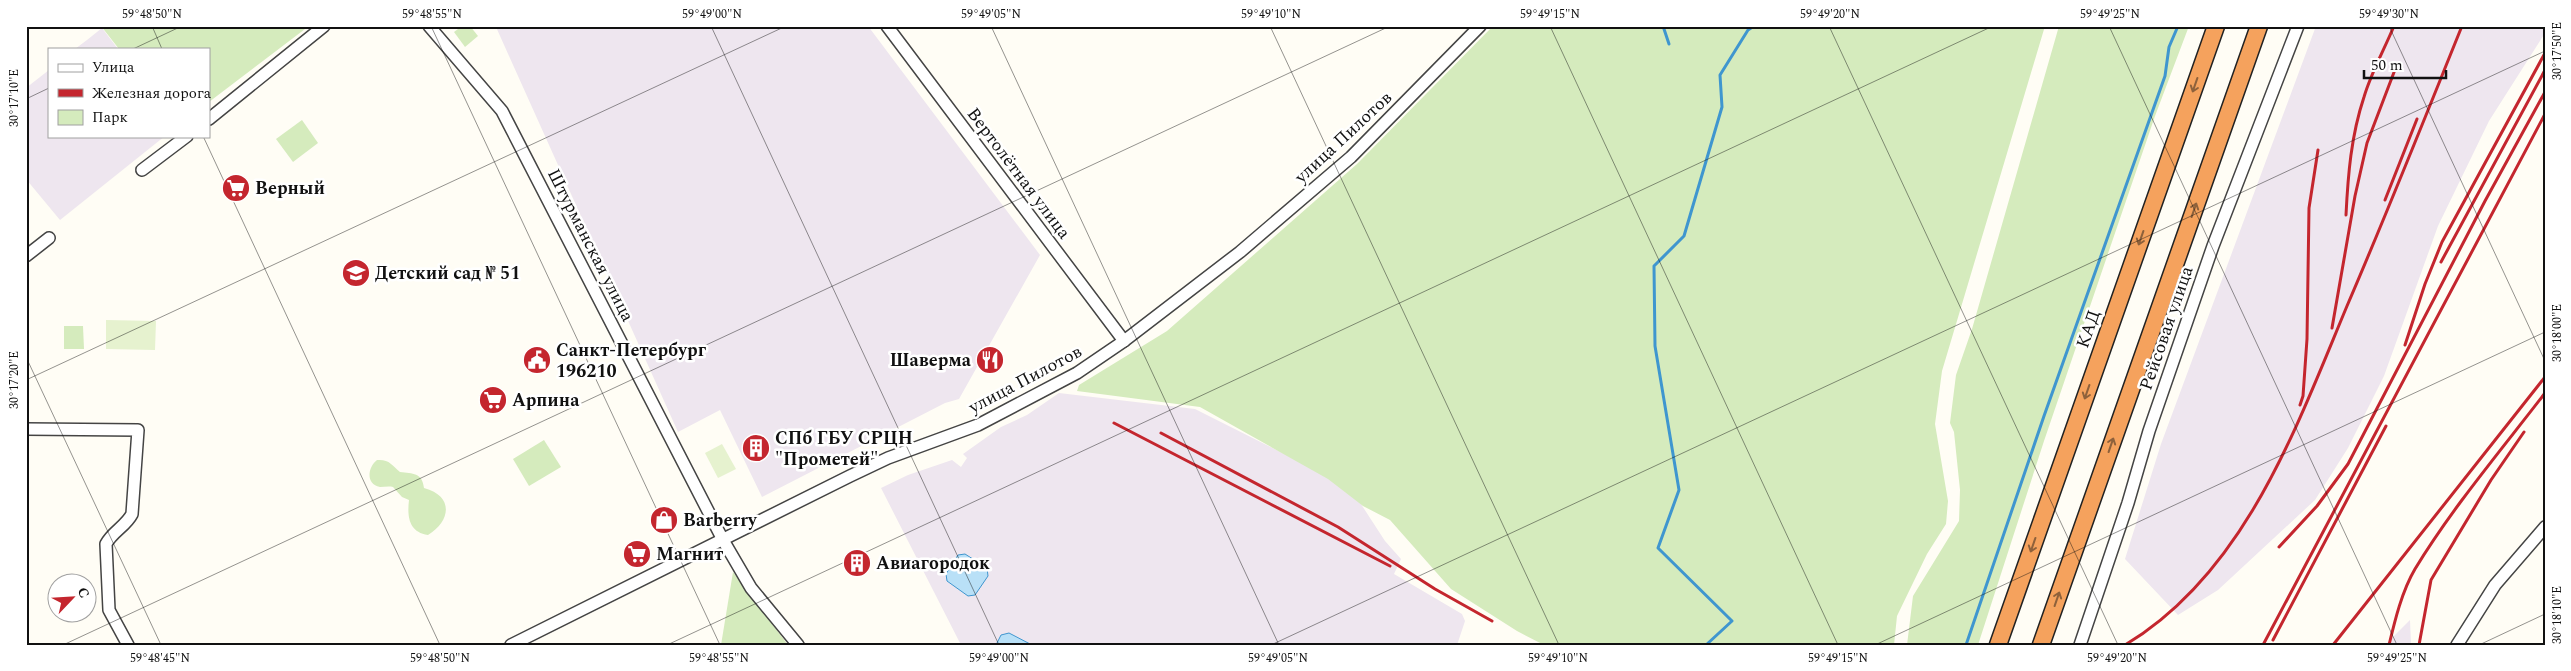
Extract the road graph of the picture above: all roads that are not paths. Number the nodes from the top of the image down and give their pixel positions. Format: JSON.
{"nodes":[{"id":1,"x":324,"y":26,"type":"edge"},
{"id":2,"x":429,"y":26,"type":"edge"},
{"id":3,"x":887,"y":26,"type":"edge"},
{"id":4,"x":1480,"y":26,"type":"edge"},
{"id":5,"x":2259,"y":26,"type":"edge"},
{"id":6,"x":2298,"y":26,"type":"edge"},
{"id":7,"x":2213,"y":33,"type":"edge"},
{"id":8,"x":210,"y":118,"type":"edge"},
{"id":9,"x":183,"y":138,"type":"edge"},
{"id":10,"x":142,"y":170,"type":"dead end"},
{"id":11,"x":49,"y":238,"type":"dead end"},
{"id":12,"x":26,"y":256,"type":"edge"},
{"id":13,"x":1124,"y":341,"type":"junction"},
{"id":14,"x":26,"y":429,"type":"edge"},
{"id":15,"x":2545,"y":527,"type":"edge"},
{"id":16,"x":723,"y":540,"type":"junction"},
{"id":17,"x":128,"y":645,"type":"edge"},
{"id":18,"x":511,"y":645,"type":"edge"},
{"id":19,"x":798,"y":645,"type":"edge"},
{"id":20,"x":1998,"y":645,"type":"edge"},
{"id":21,"x":2041,"y":645,"type":"edge"},
{"id":22,"x":2080,"y":645,"type":"edge"},
{"id":23,"x":2457,"y":645,"type":"edge"}],
"edges":[{"from":1,"to":8,"type":"street"},
{"from":2,"to":16,"type":"street","name":"Штурманская улица"},
{"from":3,"to":13,"type":"street","name":"Вертолётная улица"},
{"from":4,"to":13,"type":"street","name":"улица Пилотов"},
{"from":21,"to":5,"type":"highway","one_way":true},
{"from":6,"to":22,"type":"street","name":"Рейсовая улица"},
{"from":7,"to":20,"type":"highway","name":"КАД","one_way":true},
{"from":9,"to":10,"type":"street"},
{"from":11,"to":12,"type":"street"},
{"from":13,"to":16,"type":"street","name":"улица Пилотов"},
{"from":14,"to":17,"type":"street"},
{"from":15,"to":23,"type":"street"},
{"from":16,"to":18,"type":"street","name":"улица Пилотов"},
{"from":16,"to":19,"type":"street","name":"Штурманская улица"}]}
